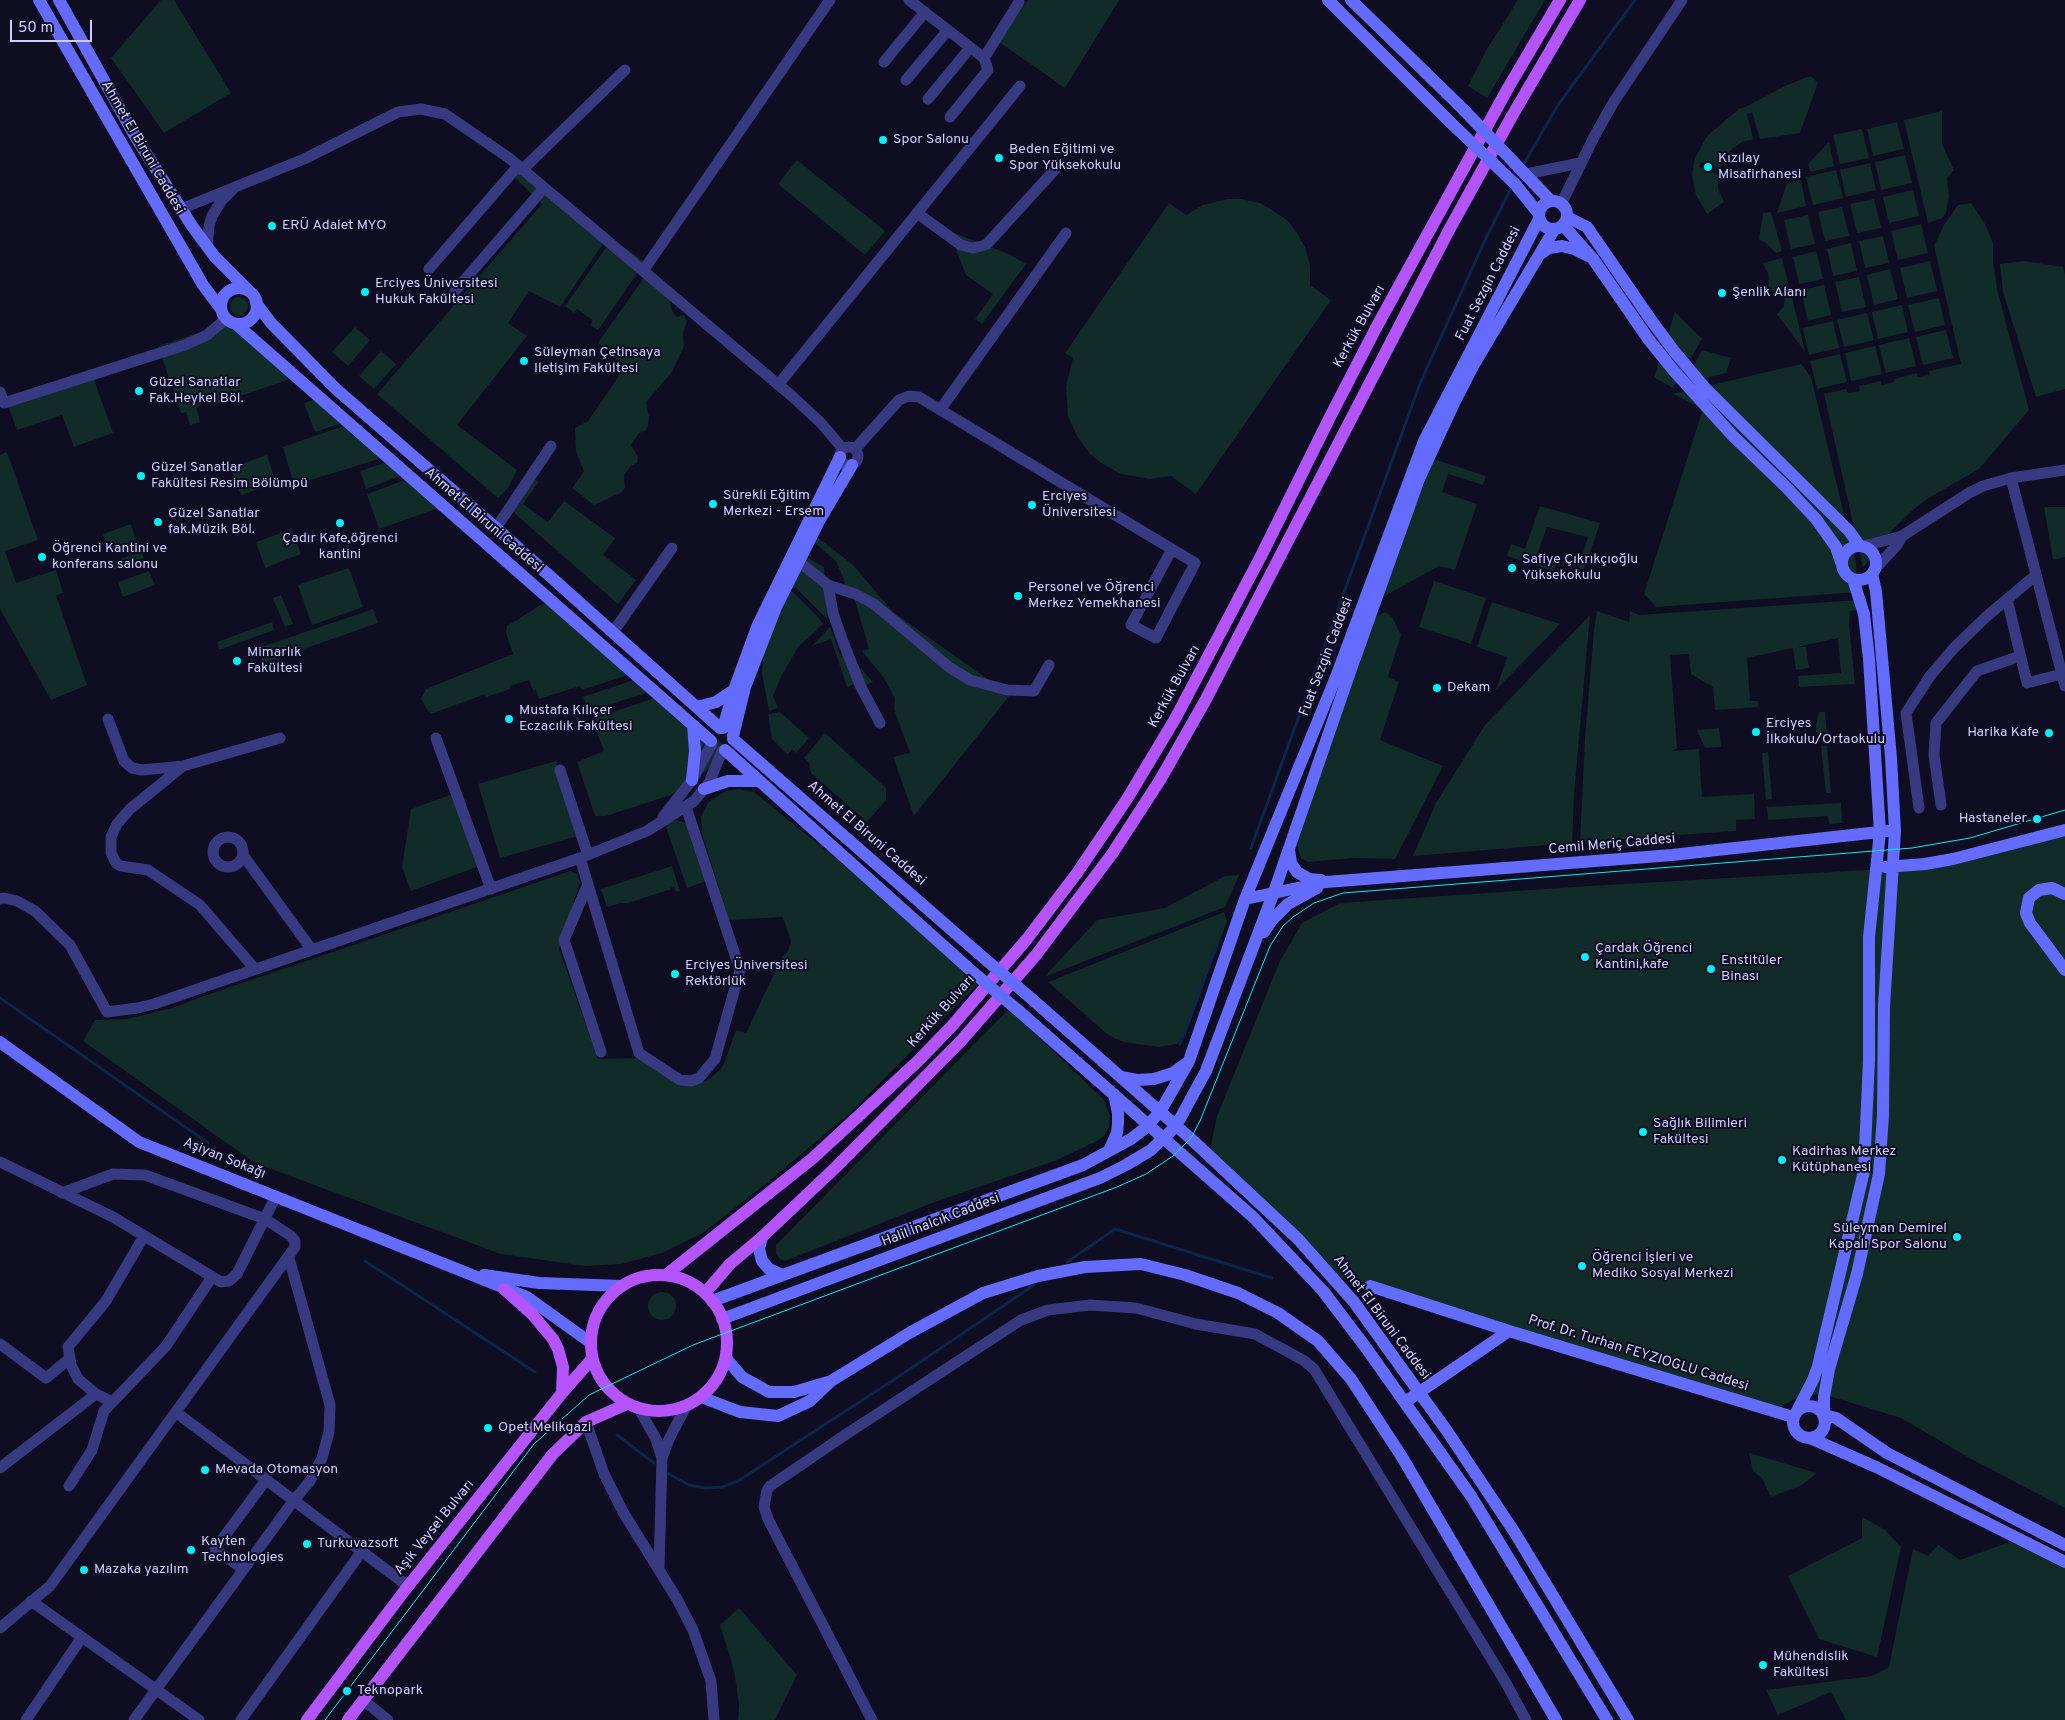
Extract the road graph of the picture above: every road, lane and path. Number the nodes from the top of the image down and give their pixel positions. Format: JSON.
{"nodes":[{"id":1,"x":39,"y":0,"type":"edge"},
{"id":2,"x":59,"y":0,"type":"edge"},
{"id":3,"x":909,"y":0,"type":"edge"},
{"id":4,"x":1328,"y":0,"type":"edge"},
{"id":5,"x":1352,"y":0,"type":"edge"},
{"id":6,"x":1560,"y":0,"type":"edge"},
{"id":7,"x":1580,"y":0,"type":"edge"},
{"id":8,"x":1682,"y":0,"type":"edge"},
{"id":9,"x":828,"y":1,"type":"edge"},
{"id":10,"x":1019,"y":2,"type":"dead end"},
{"id":11,"x":925,"y":12,"type":"junction"},
{"id":12,"x":948,"y":30,"type":"junction"},
{"id":13,"x":970,"y":48,"type":"junction"},
{"id":14,"x":984,"y":58,"type":"junction"},
{"id":15,"x":884,"y":62,"type":"dead end"},
{"id":16,"x":626,"y":70,"type":"dead end"},
{"id":17,"x":906,"y":80,"type":"dead end"},
{"id":18,"x":1020,"y":86,"type":"dead end"},
{"id":19,"x":928,"y":99,"type":"dead end"},
{"id":20,"x":950,"y":117,"type":"dead end"},
{"id":21,"x":1580,"y":163,"type":"junction"},
{"id":22,"x":1060,"y":164,"type":"dead end"},
{"id":23,"x":520,"y":168,"type":"junction"},
{"id":24,"x":1525,"y":173,"type":"junction"},
{"id":25,"x":245,"y":182,"type":"junction"},
{"id":26,"x":544,"y":188,"type":"junction"},
{"id":27,"x":1556,"y":202,"type":"junction"},
{"id":28,"x":181,"y":209,"type":"junction"},
{"id":29,"x":917,"y":213,"type":"junction"},
{"id":30,"x":1539,"y":217,"type":"junction"},
{"id":31,"x":1559,"y":227,"type":"junction"},
{"id":32,"x":1066,"y":234,"type":"dead end"},
{"id":33,"x":207,"y":246,"type":"junction"},
{"id":34,"x":1540,"y":254,"type":"junction"},
{"id":35,"x":1593,"y":258,"type":"junction"},
{"id":36,"x":429,"y":269,"type":"dead end"},
{"id":37,"x":642,"y":271,"type":"junction"},
{"id":38,"x":247,"y":290,"type":"junction"},
{"id":39,"x":455,"y":291,"type":"dead end"},
{"id":40,"x":256,"y":303,"type":"junction"},
{"id":41,"x":228,"y":317,"type":"junction"},
{"id":42,"x":778,"y":385,"type":"junction"},
{"id":43,"x":0,"y":392,"type":"edge"},
{"id":44,"x":940,"y":410,"type":"junction"},
{"id":45,"x":551,"y":446,"type":"dead end"},
{"id":46,"x":855,"y":449,"type":"junction"},
{"id":47,"x":841,"y":453,"type":"junction"},
{"id":48,"x":852,"y":465,"type":"junction"},
{"id":49,"x":2065,"y":470,"type":"edge"},
{"id":50,"x":2011,"y":478,"type":"junction"},
{"id":51,"x":496,"y":528,"type":"junction"},
{"id":52,"x":1902,"y":536,"type":"junction"},
{"id":53,"x":1862,"y":546,"type":"junction"},
{"id":54,"x":672,"y":548,"type":"dead end"},
{"id":55,"x":1172,"y":549,"type":"junction"},
{"id":56,"x":798,"y":561,"type":"junction"},
{"id":57,"x":1841,"y":562,"type":"junction"},
{"id":58,"x":1874,"y":571,"type":"junction"},
{"id":59,"x":2036,"y":575,"type":"junction"},
{"id":60,"x":1853,"y":579,"type":"junction"},
{"id":61,"x":828,"y":585,"type":"junction"},
{"id":62,"x":2007,"y":599,"type":"junction"},
{"id":63,"x":613,"y":632,"type":"junction"},
{"id":64,"x":2020,"y":656,"type":"junction"},
{"id":65,"x":1049,"y":665,"type":"dead end"},
{"id":66,"x":2064,"y":680,"type":"edge"},
{"id":67,"x":734,"y":690,"type":"junction"},
{"id":68,"x":697,"y":707,"type":"junction"},
{"id":69,"x":108,"y":719,"type":"dead end"},
{"id":70,"x":880,"y":723,"type":"dead end"},
{"id":71,"x":693,"y":726,"type":"junction"},
{"id":72,"x":727,"y":733,"type":"junction"},
{"id":73,"x":280,"y":738,"type":"dead end"},
{"id":74,"x":436,"y":738,"type":"dead end"},
{"id":75,"x":717,"y":747,"type":"junction"},
{"id":76,"x":1934,"y":755,"type":"junction"},
{"id":77,"x":1912,"y":757,"type":"junction"},
{"id":78,"x":182,"y":766,"type":"junction"},
{"id":79,"x":560,"y":770,"type":"dead end"},
{"id":80,"x":692,"y":780,"type":"junction"},
{"id":81,"x":758,"y":781,"type":"junction"},
{"id":82,"x":704,"y":789,"type":"junction"},
{"id":83,"x":1941,"y":805,"type":"dead end"},
{"id":84,"x":686,"y":807,"type":"junction"},
{"id":85,"x":1920,"y":808,"type":"dead end"},
{"id":86,"x":2065,"y":830,"type":"edge"},
{"id":87,"x":647,"y":831,"type":"junction"},
{"id":88,"x":1894,"y":831,"type":"junction"},
{"id":89,"x":1880,"y":832,"type":"junction"},
{"id":90,"x":1289,"y":850,"type":"junction"},
{"id":91,"x":243,"y":854,"type":"dead end"},
{"id":92,"x":584,"y":856,"type":"junction"},
{"id":93,"x":1893,"y":866,"type":"junction"},
{"id":94,"x":1878,"y":867,"type":"junction"},
{"id":95,"x":1346,"y":881,"type":"junction"},
{"id":96,"x":588,"y":884,"type":"junction"},
{"id":97,"x":491,"y":889,"type":"junction"},
{"id":98,"x":1274,"y":892,"type":"junction"},
{"id":99,"x":2065,"y":894,"type":"edge"},
{"id":100,"x":0,"y":899,"type":"edge"},
{"id":101,"x":1245,"y":899,"type":"junction"},
{"id":102,"x":1253,"y":947,"type":"junction"},
{"id":103,"x":312,"y":950,"type":"junction"},
{"id":104,"x":255,"y":969,"type":"junction"},
{"id":105,"x":2065,"y":970,"type":"edge"},
{"id":106,"x":0,"y":1042,"type":"edge"},
{"id":107,"x":601,"y":1052,"type":"dead end"},
{"id":108,"x":1189,"y":1061,"type":"junction"},
{"id":109,"x":1120,"y":1077,"type":"junction"},
{"id":110,"x":1114,"y":1094,"type":"junction"},
{"id":111,"x":1160,"y":1112,"type":"junction"},
{"id":112,"x":1149,"y":1124,"type":"junction"},
{"id":113,"x":1176,"y":1126,"type":"junction"},
{"id":114,"x":1164,"y":1138,"type":"junction"},
{"id":115,"x":1109,"y":1151,"type":"junction"},
{"id":116,"x":1,"y":1164,"type":"edge"},
{"id":117,"x":62,"y":1193,"type":"junction"},
{"id":118,"x":276,"y":1196,"type":"junction"},
{"id":119,"x":265,"y":1219,"type":"junction"},
{"id":120,"x":144,"y":1236,"type":"junction"},
{"id":121,"x":762,"y":1237,"type":"junction"},
{"id":122,"x":289,"y":1258,"type":"junction"},
{"id":123,"x":457,"y":1268,"type":"junction"},
{"id":124,"x":666,"y":1275,"type":"junction"},
{"id":125,"x":783,"y":1275,"type":"junction"},
{"id":126,"x":212,"y":1277,"type":"junction"},
{"id":127,"x":622,"y":1286,"type":"junction"},
{"id":128,"x":1370,"y":1286,"type":"dead end"},
{"id":129,"x":504,"y":1289,"type":"junction"},
{"id":130,"x":708,"y":1297,"type":"junction"},
{"id":131,"x":722,"y":1319,"type":"junction"},
{"id":132,"x":1509,"y":1331,"type":"junction"},
{"id":133,"x":591,"y":1343,"type":"junction"},
{"id":134,"x":0,"y":1344,"type":"edge"},
{"id":135,"x":726,"y":1358,"type":"junction"},
{"id":136,"x":69,"y":1359,"type":"junction"},
{"id":137,"x":592,"y":1359,"type":"junction"},
{"id":138,"x":830,"y":1381,"type":"junction"},
{"id":139,"x":1419,"y":1392,"type":"junction"},
{"id":140,"x":562,"y":1393,"type":"junction"},
{"id":141,"x":96,"y":1394,"type":"junction"},
{"id":142,"x":701,"y":1398,"type":"junction"},
{"id":143,"x":112,"y":1402,"type":"junction"},
{"id":144,"x":1405,"y":1402,"type":"junction"},
{"id":145,"x":687,"y":1405,"type":"junction"},
{"id":146,"x":633,"y":1406,"type":"junction"},
{"id":147,"x":177,"y":1413,"type":"junction"},
{"id":148,"x":1796,"y":1413,"type":"junction"},
{"id":149,"x":1824,"y":1415,"type":"junction"},
{"id":150,"x":586,"y":1422,"type":"junction"},
{"id":151,"x":1810,"y":1438,"type":"junction"},
{"id":152,"x":662,"y":1458,"type":"junction"},
{"id":153,"x":0,"y":1468,"type":"edge"},
{"id":154,"x":266,"y":1480,"type":"junction"},
{"id":155,"x":69,"y":1486,"type":"dead end"},
{"id":156,"x":1959,"y":1490,"type":"junction"},
{"id":157,"x":294,"y":1500,"type":"junction"},
{"id":158,"x":1948,"y":1502,"type":"junction"},
{"id":159,"x":2065,"y":1545,"type":"edge"},
{"id":160,"x":362,"y":1551,"type":"junction"},
{"id":161,"x":2065,"y":1562,"type":"edge"},
{"id":162,"x":243,"y":1569,"type":"junction"},
{"id":163,"x":659,"y":1570,"type":"junction"},
{"id":164,"x":408,"y":1586,"type":"junction"},
{"id":165,"x":32,"y":1602,"type":"junction"},
{"id":166,"x":0,"y":1628,"type":"edge"},
{"id":167,"x":82,"y":1637,"type":"junction"},
{"id":168,"x":156,"y":1690,"type":"junction"},
{"id":169,"x":363,"y":1700,"type":"junction"},
{"id":170,"x":26,"y":1720,"type":"edge"},
{"id":171,"x":134,"y":1720,"type":"edge"},
{"id":172,"x":199,"y":1720,"type":"edge"},
{"id":173,"x":240,"y":1720,"type":"edge"},
{"id":174,"x":307,"y":1720,"type":"edge"},
{"id":175,"x":348,"y":1720,"type":"edge"},
{"id":176,"x":388,"y":1720,"type":"edge"},
{"id":177,"x":714,"y":1720,"type":"edge"},
{"id":178,"x":872,"y":1720,"type":"edge"},
{"id":179,"x":1526,"y":1720,"type":"edge"},
{"id":180,"x":1556,"y":1720,"type":"edge"},
{"id":181,"x":1607,"y":1720,"type":"edge"},
{"id":182,"x":1628,"y":1720,"type":"edge"}],
"edges":[{"from":1,"to":41,"type":"street","name":"Ahmet El Biruni Caddesi"},
{"from":2,"to":28,"type":"street","name":"Ahmet El Biruni Caddesi"},
{"from":3,"to":11,"type":"street"},
{"from":4,"to":30,"type":"street","bridge":true},
{"from":5,"to":24,"type":"street","bridge":true},
{"from":6,"to":124,"type":"main road","name":"Kerkük Bulvarı"},
{"from":7,"to":121,"type":"main road"},
{"from":8,"to":21,"type":"street"},
{"from":9,"to":37,"type":"street"},
{"from":10,"to":14,"type":"street"},
{"from":11,"to":12,"type":"street"},
{"from":11,"to":15,"type":"street"},
{"from":12,"to":13,"type":"street"},
{"from":12,"to":17,"type":"street"},
{"from":13,"to":14,"type":"street"},
{"from":13,"to":19,"type":"street"},
{"from":14,"to":20,"type":"street"},
{"from":16,"to":23,"type":"street"},
{"from":18,"to":29,"type":"street"},
{"from":21,"to":24,"type":"street"},
{"from":21,"to":27,"type":"street"},
{"from":22,"to":29,"type":"street"},
{"from":23,"to":25,"type":"street"},
{"from":23,"to":26,"type":"street"},
{"from":23,"to":36,"type":"street"},
{"from":24,"to":27,"type":"street"},
{"from":25,"to":28,"type":"street"},
{"from":25,"to":33,"type":"street"},
{"from":26,"to":37,"type":"street"},
{"from":26,"to":39,"type":"street"},
{"from":27,"to":30,"type":"street"},
{"from":27,"to":31,"type":"street"},
{"from":28,"to":33,"type":"street","name":"Ahmet El Biruni Caddesi"},
{"from":29,"to":42,"type":"street"},
{"from":30,"to":31,"type":"street"},
{"from":30,"to":101,"type":"street","name":"Fuat Sezgin Caddesi"},
{"from":31,"to":34,"type":"street","name":"Fuat Sezgin Caddesi"},
{"from":31,"to":35,"type":"street"},
{"from":31,"to":53,"type":"street"},
{"from":32,"to":44,"type":"street"},
{"from":33,"to":38,"type":"street","name":"Ahmet El Biruni Caddesi"},
{"from":34,"to":35,"type":"street"},
{"from":34,"to":90,"type":"street","name":"Fuat Sezgin Caddesi"},
{"from":35,"to":57,"type":"street"},
{"from":37,"to":42,"type":"street"},
{"from":38,"to":40,"type":"street"},
{"from":38,"to":41,"type":"street"},
{"from":40,"to":41,"type":"street"},
{"from":40,"to":51,"type":"street","name":"Ahmet El Biruni Caddesi"},
{"from":41,"to":43,"type":"street"},
{"from":41,"to":71,"type":"street","name":"Ahmet El Biruni Caddesi"},
{"from":42,"to":47,"type":"street"},
{"from":44,"to":46,"type":"street"},
{"from":44,"to":55,"type":"street"},
{"from":45,"to":51,"type":"street"},
{"from":46,"to":47,"type":"street"},
{"from":46,"to":48,"type":"street"},
{"from":47,"to":48,"type":"street"},
{"from":47,"to":67,"type":"street"},
{"from":48,"to":56,"type":"street"},
{"from":49,"to":50,"type":"street"},
{"from":50,"to":52,"type":"street"},
{"from":50,"to":59,"type":"street"},
{"from":51,"to":63,"type":"street","name":"Ahmet El Biruni Caddesi"},
{"from":52,"to":53,"type":"street"},
{"from":52,"to":58,"type":"street"},
{"from":53,"to":57,"type":"street"},
{"from":53,"to":58,"type":"street"},
{"from":54,"to":63,"type":"street"},
{"from":55,"to":55,"type":"street"},
{"from":56,"to":61,"type":"street"},
{"from":56,"to":72,"type":"street"},
{"from":57,"to":60,"type":"street"},
{"from":58,"to":60,"type":"street"},
{"from":58,"to":88,"type":"street"},
{"from":59,"to":62,"type":"street"},
{"from":59,"to":66,"type":"street"},
{"from":60,"to":89,"type":"street"},
{"from":61,"to":65,"type":"street"},
{"from":61,"to":70,"type":"street"},
{"from":62,"to":64,"type":"street"},
{"from":62,"to":77,"type":"street"},
{"from":63,"to":68,"type":"street","name":"Ahmet El Biruni Caddesi"},
{"from":64,"to":66,"type":"street"},
{"from":64,"to":76,"type":"street"},
{"from":67,"to":68,"type":"street"},
{"from":67,"to":72,"type":"street"},
{"from":68,"to":72,"type":"street","name":"Ahmet El Biruni Caddesi"},
{"from":69,"to":78,"type":"street"},
{"from":71,"to":75,"type":"street","name":"Ahmet El Biruni Caddesi"},
{"from":71,"to":80,"type":"street"},
{"from":72,"to":75,"type":"street"},
{"from":72,"to":75,"type":"street"},
{"from":72,"to":109,"type":"street","name":"Ahmet El Biruni Caddesi","bridge":true},
{"from":73,"to":78,"type":"street"},
{"from":74,"to":97,"type":"street"},
{"from":75,"to":80,"type":"street"},
{"from":75,"to":81,"type":"street","name":"Ahmet El Biruni Caddesi"},
{"from":75,"to":82,"type":"street"},
{"from":76,"to":77,"type":"street"},
{"from":76,"to":83,"type":"street"},
{"from":77,"to":85,"type":"street"},
{"from":78,"to":104,"type":"street"},
{"from":79,"to":92,"type":"street"},
{"from":80,"to":87,"type":"street"},
{"from":81,"to":82,"type":"street"},
{"from":81,"to":110,"type":"street","name":"Ahmet El Biruni Caddesi","bridge":true},
{"from":82,"to":84,"type":"street"},
{"from":84,"to":87,"type":"street"},
{"from":84,"to":96,"type":"street"},
{"from":86,"to":93,"type":"street"},
{"from":87,"to":92,"type":"street"},
{"from":88,"to":89,"type":"street","name":"Cemil Meriç Caddesi"},
{"from":88,"to":93,"type":"street"},
{"from":89,"to":94,"type":"street"},
{"from":89,"to":95,"type":"street","name":"Cemil Meriç Caddesi"},
{"from":90,"to":95,"type":"street"},
{"from":90,"to":98,"type":"street","name":"Fuat Sezgin Caddesi"},
{"from":91,"to":103,"type":"street"},
{"from":92,"to":96,"type":"street"},
{"from":92,"to":97,"type":"street"},
{"from":93,"to":94,"type":"street"},
{"from":93,"to":149,"type":"street"},
{"from":94,"to":148,"type":"street"},
{"from":95,"to":98,"type":"street"},
{"from":95,"to":102,"type":"street"},
{"from":96,"to":107,"type":"street"},
{"from":97,"to":103,"type":"street"},
{"from":98,"to":101,"type":"street"},
{"from":98,"to":102,"type":"street","name":"Fuat Sezgin Caddesi"},
{"from":99,"to":105,"type":"street"},
{"from":100,"to":104,"type":"street"},
{"from":101,"to":108,"type":"street","name":"Fuat Sezgin Caddesi"},
{"from":102,"to":113,"type":"street","name":"Fuat Sezgin Caddesi"},
{"from":103,"to":104,"type":"street"},
{"from":106,"to":118,"type":"street","name":"Aşiyan Sokağı"},
{"from":108,"to":109,"type":"street"},
{"from":108,"to":111,"type":"street","name":"Fuat Sezgin Caddesi"},
{"from":109,"to":111,"type":"street","name":"Ahmet El Biruni Caddesi"},
{"from":110,"to":112,"type":"street","name":"Ahmet El Biruni Caddesi"},
{"from":110,"to":115,"type":"street"},
{"from":111,"to":112,"type":"street","name":"Fuat Sezgin Caddesi"},
{"from":111,"to":113,"type":"street","name":"Ahmet El Biruni Caddesi"},
{"from":112,"to":114,"type":"street","name":"Ahmet El Biruni Caddesi"},
{"from":112,"to":115,"type":"street","name":"Halil İnalcık Caddesi"},
{"from":113,"to":114,"type":"street","name":"Halil İnalcık Caddesi"},
{"from":113,"to":139,"type":"street","name":"Ahmet El Biruni Caddesi"},
{"from":114,"to":131,"type":"street","name":"Halil İnalcık Caddesi"},
{"from":114,"to":144,"type":"street","name":"Ahmet El Biruni Caddesi"},
{"from":115,"to":125,"type":"street","name":"Halil İnalcık Caddesi"},
{"from":116,"to":117,"type":"street"},
{"from":117,"to":119,"type":"street"},
{"from":117,"to":120,"type":"street"},
{"from":118,"to":119,"type":"street"},
{"from":118,"to":123,"type":"street","name":"Aşiyan Sokağı"},
{"from":119,"to":122,"type":"street"},
{"from":119,"to":126,"type":"street"},
{"from":120,"to":126,"type":"street"},
{"from":120,"to":136,"type":"street"},
{"from":121,"to":125,"type":"street"},
{"from":121,"to":130,"type":"main road"},
{"from":122,"to":147,"type":"street"},
{"from":122,"to":157,"type":"street"},
{"from":123,"to":127,"type":"street","name":"Aşiyan Sokağı"},
{"from":123,"to":129,"type":"street","name":"Aşiyan Sokağı"},
{"from":124,"to":127,"type":"main road"},
{"from":124,"to":130,"type":"main road"},
{"from":125,"to":130,"type":"street","name":"Halil İnalcık Caddesi"},
{"from":126,"to":143,"type":"street"},
{"from":127,"to":133,"type":"main road"},
{"from":128,"to":132,"type":"street"},
{"from":129,"to":133,"type":"street","name":"Aşiyan Sokağı"},
{"from":129,"to":140,"type":"main road"},
{"from":130,"to":131,"type":"main road"},
{"from":131,"to":135,"type":"main road"},
{"from":132,"to":139,"type":"street","name":"Prof. Dr. Turhan FEYZIOGLU Caddesi"},
{"from":132,"to":148,"type":"street","name":"Prof. Dr. Turhan FEYZIOGLU Caddesi"},
{"from":133,"to":137,"type":"main road"},
{"from":134,"to":136,"type":"street"},
{"from":135,"to":138,"type":"street"},
{"from":135,"to":142,"type":"main road"},
{"from":136,"to":141,"type":"street"},
{"from":137,"to":140,"type":"main road","name":"Aşık Veysel Bulvarı"},
{"from":137,"to":146,"type":"main road"},
{"from":138,"to":142,"type":"street"},
{"from":138,"to":180,"type":"street"},
{"from":139,"to":144,"type":"street","name":"Prof. Dr. Turhan FEYZIOGLU Caddesi"},
{"from":139,"to":182,"type":"street","name":"Ahmet El Biruni Caddesi"},
{"from":140,"to":164,"type":"main road","name":"Aşık Veysel Bulvarı"},
{"from":141,"to":143,"type":"street"},
{"from":141,"to":153,"type":"street"},
{"from":142,"to":145,"type":"main road"},
{"from":143,"to":155,"type":"street"},
{"from":144,"to":181,"type":"street","name":"Ahmet El Biruni Caddesi"},
{"from":145,"to":146,"type":"main road"},
{"from":145,"to":152,"type":"street"},
{"from":146,"to":150,"type":"main road"},
{"from":146,"to":152,"type":"street"},
{"from":147,"to":154,"type":"street"},
{"from":147,"to":165,"type":"street"},
{"from":148,"to":149,"type":"street"},
{"from":148,"to":151,"type":"street"},
{"from":149,"to":151,"type":"street"},
{"from":149,"to":156,"type":"street"},
{"from":150,"to":163,"type":"street"},
{"from":150,"to":169,"type":"main road"},
{"from":151,"to":158,"type":"street"},
{"from":152,"to":163,"type":"street"},
{"from":154,"to":157,"type":"street"},
{"from":154,"to":162,"type":"street"},
{"from":156,"to":158,"type":"street"},
{"from":156,"to":159,"type":"street"},
{"from":157,"to":160,"type":"street"},
{"from":157,"to":162,"type":"street"},
{"from":158,"to":161,"type":"street"},
{"from":160,"to":164,"type":"street"},
{"from":160,"to":173,"type":"street"},
{"from":162,"to":168,"type":"street"},
{"from":163,"to":177,"type":"street"},
{"from":164,"to":174,"type":"main road","name":"Aşık Veysel Bulvarı"},
{"from":165,"to":166,"type":"street"},
{"from":165,"to":167,"type":"street"},
{"from":167,"to":168,"type":"street"},
{"from":167,"to":170,"type":"street"},
{"from":168,"to":171,"type":"street"},
{"from":168,"to":172,"type":"street"},
{"from":169,"to":175,"type":"main road"},
{"from":169,"to":176,"type":"street"},
{"from":178,"to":179,"type":"street"}]}
